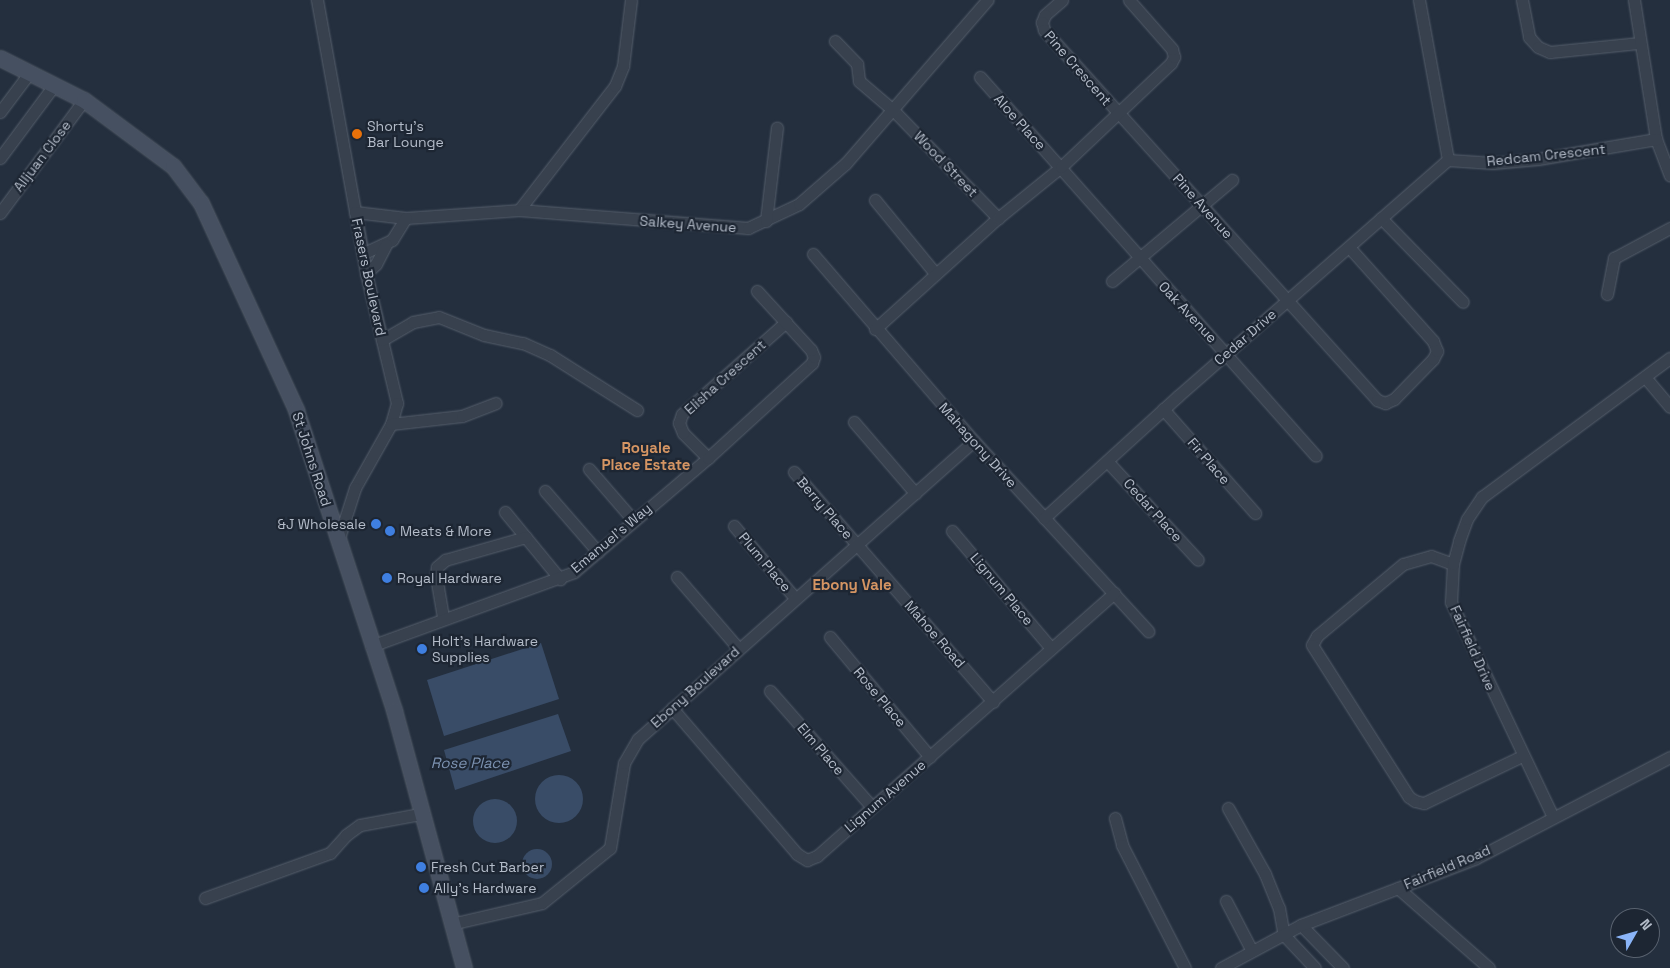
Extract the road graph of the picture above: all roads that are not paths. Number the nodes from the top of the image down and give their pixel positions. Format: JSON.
{"nodes":[{"id":1,"x":317,"y":0,"type":"edge"},
{"id":2,"x":631,"y":0,"type":"edge"},
{"id":3,"x":987,"y":0,"type":"edge"},
{"id":4,"x":1062,"y":0,"type":"edge"},
{"id":5,"x":1129,"y":0,"type":"edge"},
{"id":6,"x":1419,"y":0,"type":"edge"},
{"id":7,"x":1522,"y":0,"type":"edge"},
{"id":8,"x":1634,"y":0,"type":"edge"},
{"id":9,"x":835,"y":41,"type":"dead end"},
{"id":10,"x":1638,"y":43,"type":"junction"},
{"id":11,"x":0,"y":58,"type":"edge"},
{"id":12,"x":30,"y":72,"type":"junction"},
{"id":13,"x":980,"y":77,"type":"dead end"},
{"id":14,"x":55,"y":84,"type":"junction"},
{"id":15,"x":84,"y":100,"type":"junction"},
{"id":16,"x":893,"y":110,"type":"junction"},
{"id":17,"x":0,"y":112,"type":"edge"},
{"id":18,"x":1117,"y":113,"type":"junction"},
{"id":19,"x":777,"y":128,"type":"dead end"},
{"id":20,"x":1656,"y":140,"type":"junction"},
{"id":21,"x":0,"y":158,"type":"edge"},
{"id":22,"x":1448,"y":160,"type":"junction"},
{"id":23,"x":1061,"y":167,"type":"junction"},
{"id":24,"x":1670,"y":174,"type":"edge"},
{"id":25,"x":1232,"y":180,"type":"dead end"},
{"id":26,"x":875,"y":200,"type":"dead end"},
{"id":27,"x":1204,"y":205,"type":"junction"},
{"id":28,"x":519,"y":210,"type":"junction"},
{"id":29,"x":355,"y":212,"type":"junction"},
{"id":30,"x":0,"y":213,"type":"edge"},
{"id":31,"x":406,"y":218,"type":"junction"},
{"id":32,"x":998,"y":218,"type":"junction"},
{"id":33,"x":1381,"y":218,"type":"junction"},
{"id":34,"x":766,"y":221,"type":"junction"},
{"id":35,"x":1670,"y":228,"type":"edge"},
{"id":36,"x":386,"y":244,"type":"junction"},
{"id":37,"x":1350,"y":247,"type":"junction"},
{"id":38,"x":364,"y":253,"type":"junction"},
{"id":39,"x":813,"y":254,"type":"dead end"},
{"id":40,"x":1138,"y":259,"type":"junction"},
{"id":41,"x":366,"y":273,"type":"junction"},
{"id":42,"x":935,"y":273,"type":"junction"},
{"id":43,"x":1112,"y":281,"type":"dead end"},
{"id":44,"x":757,"y":291,"type":"dead end"},
{"id":45,"x":1607,"y":294,"type":"dead end"},
{"id":46,"x":1287,"y":300,"type":"junction"},
{"id":47,"x":1463,"y":302,"type":"dead end"},
{"id":48,"x":786,"y":322,"type":"junction"},
{"id":49,"x":875,"y":329,"type":"junction"},
{"id":50,"x":382,"y":340,"type":"junction"},
{"id":51,"x":1226,"y":353,"type":"junction"},
{"id":52,"x":1670,"y":358,"type":"edge"},
{"id":53,"x":1645,"y":377,"type":"junction"},
{"id":54,"x":496,"y":403,"type":"dead end"},
{"id":55,"x":1670,"y":408,"type":"edge"},
{"id":56,"x":1163,"y":409,"type":"junction"},
{"id":57,"x":637,"y":410,"type":"dead end"},
{"id":58,"x":854,"y":422,"type":"dead end"},
{"id":59,"x":391,"y":424,"type":"junction"},
{"id":60,"x":974,"y":441,"type":"junction"},
{"id":61,"x":1316,"y":456,"type":"dead end"},
{"id":62,"x":708,"y":458,"type":"junction"},
{"id":63,"x":1107,"y":461,"type":"junction"},
{"id":64,"x":589,"y":469,"type":"dead end"},
{"id":65,"x":794,"y":472,"type":"dead end"},
{"id":66,"x":545,"y":491,"type":"dead end"},
{"id":67,"x":915,"y":493,"type":"junction"},
{"id":68,"x":505,"y":512,"type":"dead end"},
{"id":69,"x":1255,"y":513,"type":"dead end"},
{"id":70,"x":1044,"y":518,"type":"junction"},
{"id":71,"x":633,"y":520,"type":"junction"},
{"id":72,"x":734,"y":526,"type":"dead end"},
{"id":73,"x":952,"y":531,"type":"dead end"},
{"id":74,"x":526,"y":537,"type":"junction"},
{"id":75,"x":338,"y":543,"type":"junction"},
{"id":76,"x":857,"y":544,"type":"junction"},
{"id":77,"x":598,"y":552,"type":"junction"},
{"id":78,"x":1198,"y":560,"type":"dead end"},
{"id":79,"x":1453,"y":564,"type":"junction"},
{"id":80,"x":677,"y":577,"type":"dead end"},
{"id":81,"x":560,"y":579,"type":"junction"},
{"id":82,"x":1114,"y":593,"type":"junction"},
{"id":83,"x":795,"y":598,"type":"junction"},
{"id":84,"x":443,"y":617,"type":"junction"},
{"id":85,"x":1148,"y":632,"type":"dead end"},
{"id":86,"x":830,"y":637,"type":"dead end"},
{"id":87,"x":371,"y":646,"type":"junction"},
{"id":88,"x":738,"y":648,"type":"junction"},
{"id":89,"x":1051,"y":648,"type":"junction"},
{"id":90,"x":770,"y":691,"type":"dead end"},
{"id":91,"x":993,"y":702,"type":"junction"},
{"id":92,"x":672,"y":708,"type":"junction"},
{"id":93,"x":1522,"y":756,"type":"junction"},
{"id":94,"x":930,"y":757,"type":"junction"},
{"id":95,"x":1670,"y":758,"type":"edge"},
{"id":96,"x":872,"y":807,"type":"junction"},
{"id":97,"x":1228,"y":808,"type":"dead end"},
{"id":98,"x":420,"y":814,"type":"junction"},
{"id":99,"x":1553,"y":817,"type":"junction"},
{"id":100,"x":1115,"y":818,"type":"dead end"},
{"id":101,"x":1398,"y":888,"type":"junction"},
{"id":102,"x":205,"y":898,"type":"dead end"},
{"id":103,"x":1226,"y":901,"type":"dead end"},
{"id":104,"x":451,"y":924,"type":"junction"},
{"id":105,"x":1301,"y":925,"type":"junction"},
{"id":106,"x":1284,"y":935,"type":"junction"},
{"id":107,"x":1252,"y":951,"type":"junction"},
{"id":108,"x":464,"y":968,"type":"edge"},
{"id":109,"x":1185,"y":968,"type":"edge"},
{"id":110,"x":1221,"y":968,"type":"edge"},
{"id":111,"x":1315,"y":968,"type":"edge"},
{"id":112,"x":1343,"y":968,"type":"edge"},
{"id":113,"x":1489,"y":968,"type":"edge"}],
"edges":[{"from":1,"to":29,"type":"street","name":"Frasers Boulevard"},
{"from":2,"to":28,"type":"street"},
{"from":3,"to":16,"type":"street","name":"Salkey Avenue"},
{"from":4,"to":18,"type":"street","name":"Pine Crescent"},
{"from":5,"to":18,"type":"street"},
{"from":6,"to":22,"type":"street"},
{"from":7,"to":10,"type":"street"},
{"from":8,"to":10,"type":"street"},
{"from":9,"to":16,"type":"street","name":"Wood Street"},
{"from":10,"to":20,"type":"street"},
{"from":11,"to":12,"type":"main road","name":"St Johns Road"},
{"from":12,"to":14,"type":"main road","name":"St Johns Road"},
{"from":12,"to":17,"type":"street"},
{"from":13,"to":23,"type":"street","name":"Aloe Place"},
{"from":14,"to":15,"type":"main road","name":"St Johns Road"},
{"from":14,"to":21,"type":"street"},
{"from":15,"to":30,"type":"street","name":"Alljuan Close"},
{"from":15,"to":75,"type":"main road","name":"St Johns Road"},
{"from":16,"to":32,"type":"street","name":"Wood Street"},
{"from":16,"to":34,"type":"street","name":"Salkey Avenue"},
{"from":18,"to":23,"type":"street"},
{"from":18,"to":27,"type":"street","name":"Pine Avenue"},
{"from":19,"to":34,"type":"street"},
{"from":20,"to":22,"type":"street","name":"Redcam Crescent"},
{"from":20,"to":24,"type":"street"},
{"from":22,"to":33,"type":"street","name":"Cedar Drive"},
{"from":23,"to":32,"type":"street"},
{"from":23,"to":40,"type":"street","name":"Oak Avenue"},
{"from":25,"to":27,"type":"street"},
{"from":26,"to":42,"type":"street"},
{"from":27,"to":40,"type":"street"},
{"from":27,"to":46,"type":"street","name":"Pine Avenue"},
{"from":28,"to":31,"type":"street","name":"Salkey Avenue"},
{"from":28,"to":34,"type":"street","name":"Salkey Avenue"},
{"from":29,"to":31,"type":"street","name":"Salkey Avenue"},
{"from":29,"to":38,"type":"street","name":"Frasers Boulevard"},
{"from":31,"to":36,"type":"street"},
{"from":32,"to":42,"type":"street"},
{"from":33,"to":37,"type":"street","name":"Cedar Drive"},
{"from":33,"to":47,"type":"street"},
{"from":35,"to":45,"type":"street"},
{"from":36,"to":38,"type":"street"},
{"from":36,"to":41,"type":"street"},
{"from":37,"to":46,"type":"street","name":"Cedar Drive"},
{"from":37,"to":46,"type":"street","name":"Pine Avenue"},
{"from":38,"to":41,"type":"street","name":"Frasers Boulevard"},
{"from":39,"to":49,"type":"street","name":"Mahagony Drive"},
{"from":40,"to":43,"type":"street"},
{"from":40,"to":51,"type":"street","name":"Oak Avenue"},
{"from":41,"to":50,"type":"street","name":"Frasers Boulevard"},
{"from":42,"to":49,"type":"street"},
{"from":44,"to":48,"type":"street"},
{"from":46,"to":51,"type":"street","name":"Cedar Drive"},
{"from":48,"to":62,"type":"street","name":"Emanuel's Way"},
{"from":48,"to":62,"type":"street","name":"Elisha Crescent"},
{"from":49,"to":60,"type":"street","name":"Mahagony Drive"},
{"from":50,"to":57,"type":"street"},
{"from":50,"to":59,"type":"street","name":"Frasers Boulevard"},
{"from":51,"to":56,"type":"street","name":"Cedar Drive"},
{"from":51,"to":61,"type":"street","name":"Oak Avenue"},
{"from":52,"to":53,"type":"street","name":"Fairfield Drive"},
{"from":53,"to":55,"type":"street"},
{"from":53,"to":79,"type":"street","name":"Fairfield Drive"},
{"from":54,"to":59,"type":"street"},
{"from":56,"to":63,"type":"street","name":"Cedar Drive"},
{"from":56,"to":69,"type":"street","name":"Fir Place"},
{"from":58,"to":67,"type":"street"},
{"from":59,"to":75,"type":"street","name":"Frasers Boulevard"},
{"from":60,"to":67,"type":"street","name":"Ebony Boulevard"},
{"from":60,"to":70,"type":"street","name":"Mahagony Drive"},
{"from":62,"to":71,"type":"street","name":"Emanuel's Way"},
{"from":63,"to":70,"type":"street","name":"Cedar Drive"},
{"from":63,"to":78,"type":"street","name":"Cedar Place"},
{"from":64,"to":71,"type":"street"},
{"from":65,"to":76,"type":"street","name":"Berry Place"},
{"from":66,"to":77,"type":"street"},
{"from":67,"to":76,"type":"street","name":"Ebony Boulevard"},
{"from":68,"to":74,"type":"street"},
{"from":70,"to":82,"type":"street","name":"Mahagony Drive"},
{"from":71,"to":77,"type":"street","name":"Emanuel's Way"},
{"from":72,"to":83,"type":"street","name":"Plum Place"},
{"from":73,"to":89,"type":"street","name":"Lignum Place"},
{"from":74,"to":81,"type":"street"},
{"from":74,"to":84,"type":"street"},
{"from":75,"to":87,"type":"main road","name":"St Johns Road"},
{"from":76,"to":83,"type":"street","name":"Ebony Boulevard"},
{"from":76,"to":91,"type":"street","name":"Mahoe Road"},
{"from":77,"to":81,"type":"street","name":"Emanuel's Way"},
{"from":79,"to":93,"type":"street","name":"Fairfield Drive"},
{"from":79,"to":93,"type":"street"},
{"from":80,"to":88,"type":"street"},
{"from":81,"to":84,"type":"street","name":"Emanuel's Way"},
{"from":82,"to":85,"type":"street","name":"Mahagony Drive"},
{"from":82,"to":89,"type":"street","name":"Lignum Avenue"},
{"from":83,"to":88,"type":"street","name":"Ebony Boulevard"},
{"from":84,"to":87,"type":"street","name":"Emanuel's Way"},
{"from":86,"to":94,"type":"street","name":"Rose Place"},
{"from":87,"to":98,"type":"main road","name":"St Johns Road"},
{"from":88,"to":92,"type":"street","name":"Ebony Boulevard"},
{"from":89,"to":91,"type":"street","name":"Lignum Avenue"},
{"from":90,"to":96,"type":"street","name":"Elm Place"},
{"from":91,"to":94,"type":"street","name":"Lignum Avenue"},
{"from":92,"to":96,"type":"street","name":"Lignum Avenue"},
{"from":92,"to":104,"type":"street","name":"Ebony Boulevard"},
{"from":93,"to":99,"type":"street","name":"Fairfield Drive"},
{"from":94,"to":96,"type":"street","name":"Lignum Avenue"},
{"from":95,"to":99,"type":"street","name":"Fairfield Road"},
{"from":97,"to":106,"type":"street"},
{"from":98,"to":102,"type":"street"},
{"from":98,"to":104,"type":"main road","name":"St Johns Road"},
{"from":99,"to":101,"type":"street","name":"Fairfield Road"},
{"from":100,"to":109,"type":"street"},
{"from":101,"to":105,"type":"street","name":"Fairfield Road"},
{"from":101,"to":113,"type":"street"},
{"from":103,"to":107,"type":"street"},
{"from":104,"to":108,"type":"main road","name":"St Johns Road"},
{"from":105,"to":106,"type":"street","name":"Fairfield Road"},
{"from":105,"to":112,"type":"street"},
{"from":106,"to":107,"type":"street","name":"Fairfield Road"},
{"from":106,"to":111,"type":"street"},
{"from":107,"to":110,"type":"street","name":"Fairfield Road"}]}
